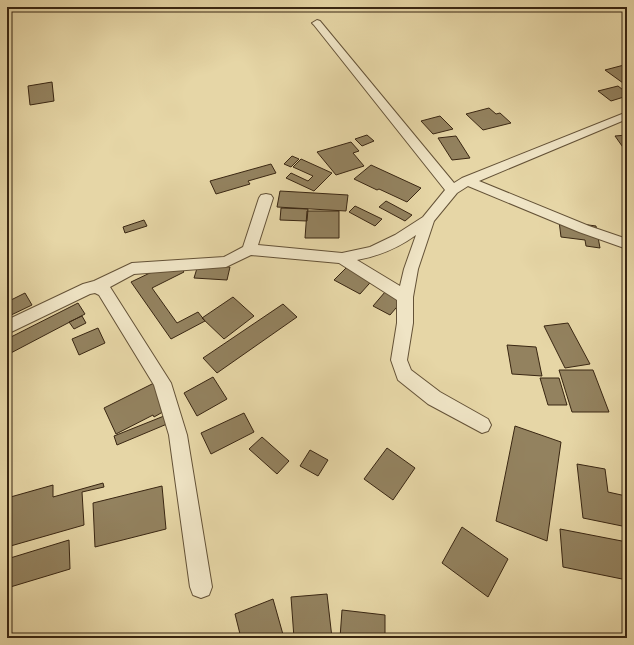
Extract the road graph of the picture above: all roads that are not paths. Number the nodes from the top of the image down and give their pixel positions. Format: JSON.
{"nodes":[{"id":1,"x":317,"y":23,"type":"dead end"},
{"id":2,"x":627,"y":115,"type":"edge"},
{"id":3,"x":467,"y":181,"type":"junction"},
{"id":4,"x":452,"y":190,"type":"junction"},
{"id":5,"x":266,"y":198,"type":"dead end"},
{"id":6,"x":428,"y":220,"type":"junction"},
{"id":7,"x":627,"y":244,"type":"edge"},
{"id":8,"x":249,"y":250,"type":"junction"},
{"id":9,"x":342,"y":258,"type":"junction"},
{"id":10,"x":97,"y":287,"type":"junction"},
{"id":11,"x":405,"y":297,"type":"junction"},
{"id":12,"x":7,"y":328,"type":"edge"},
{"id":13,"x":482,"y":425,"type":"dead end"},
{"id":14,"x":201,"y":587,"type":"dead end"}],
"edges":[{"from":1,"to":4,"type":"street"},
{"from":2,"to":3,"type":"street"},
{"from":3,"to":4,"type":"street"},
{"from":3,"to":7,"type":"street"},
{"from":4,"to":6,"type":"street"},
{"from":5,"to":8,"type":"street"},
{"from":6,"to":9,"type":"street"},
{"from":6,"to":11,"type":"street"},
{"from":8,"to":9,"type":"street"},
{"from":8,"to":10,"type":"street"},
{"from":9,"to":11,"type":"street"},
{"from":10,"to":12,"type":"street"},
{"from":10,"to":14,"type":"street"},
{"from":11,"to":13,"type":"street"}]}
